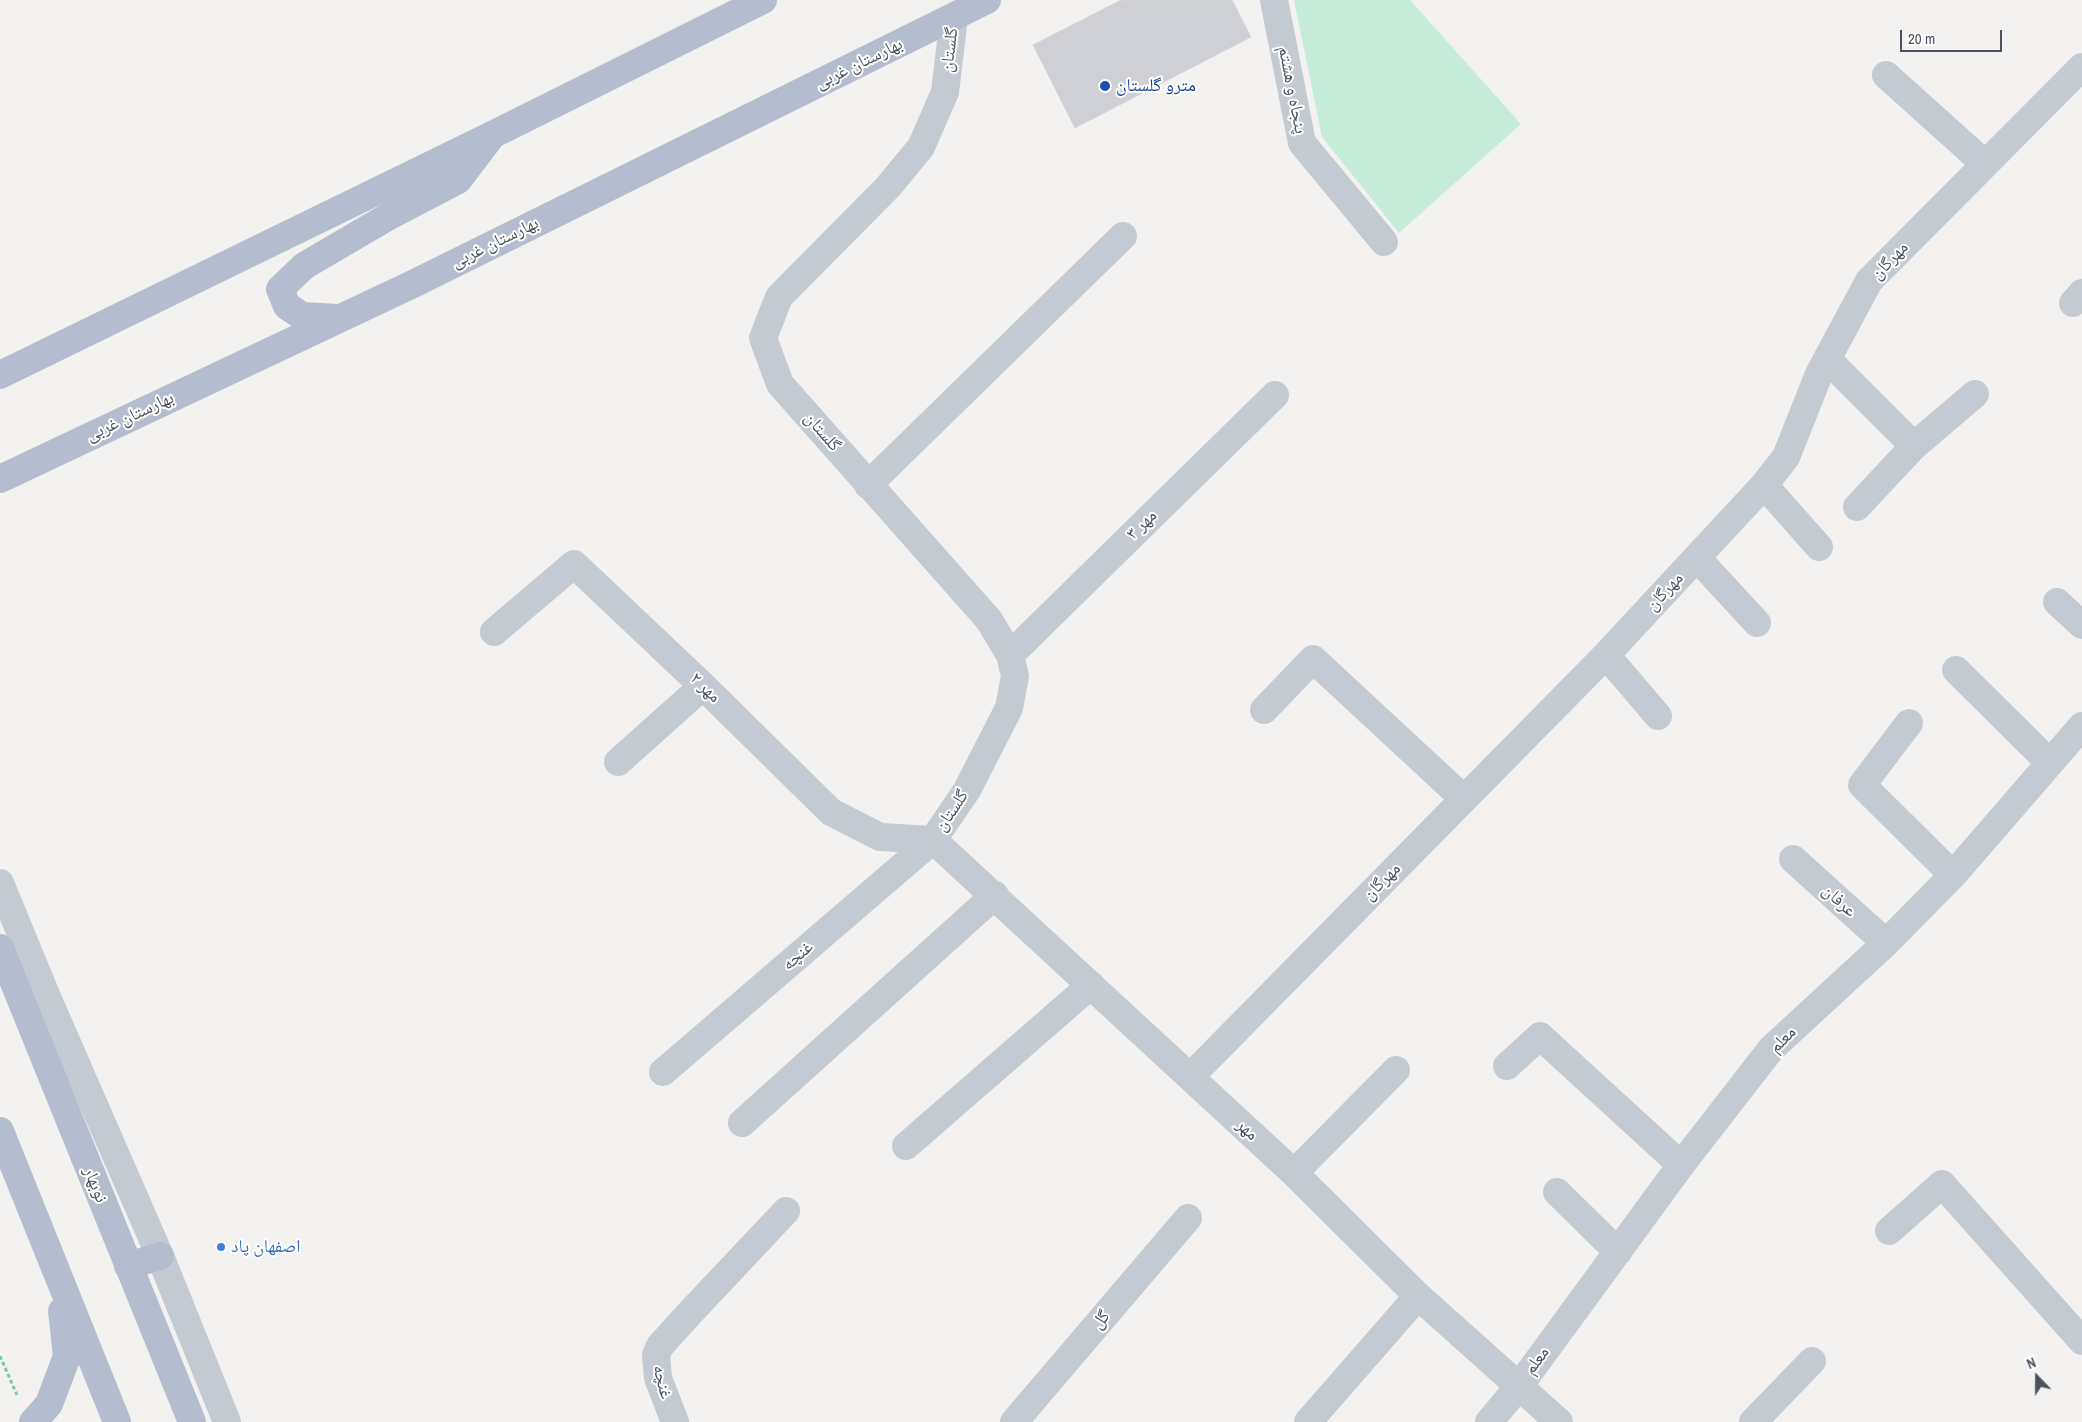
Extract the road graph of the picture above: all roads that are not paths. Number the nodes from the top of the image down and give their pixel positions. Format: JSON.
{"nodes":[{"id":1,"x":763,"y":0,"type":"edge"},
{"id":2,"x":987,"y":0,"type":"edge"},
{"id":3,"x":1274,"y":0,"type":"edge"},
{"id":4,"x":954,"y":17,"type":"junction"},
{"id":5,"x":2082,"y":67,"type":"edge"},
{"id":6,"x":1886,"y":75,"type":"dead end"},
{"id":7,"x":492,"y":135,"type":"junction"},
{"id":8,"x":1985,"y":164,"type":"junction"},
{"id":9,"x":1123,"y":236,"type":"dead end"},
{"id":10,"x":1384,"y":242,"type":"dead end"},
{"id":11,"x":342,"y":318,"type":"junction"},
{"id":12,"x":1827,"y":359,"type":"junction"},
{"id":13,"x":0,"y":376,"type":"edge"},
{"id":14,"x":1975,"y":394,"type":"dead end"},
{"id":15,"x":1275,"y":395,"type":"dead end"},
{"id":16,"x":1914,"y":446,"type":"junction"},
{"id":17,"x":0,"y":479,"type":"edge"},
{"id":18,"x":868,"y":485,"type":"junction"},
{"id":19,"x":1764,"y":485,"type":"junction"},
{"id":20,"x":1857,"y":506,"type":"dead end"},
{"id":21,"x":1819,"y":547,"type":"dead end"},
{"id":22,"x":1697,"y":558,"type":"junction"},
{"id":23,"x":2057,"y":602,"type":"dead end"},
{"id":24,"x":1756,"y":623,"type":"dead end"},
{"id":25,"x":2082,"y":625,"type":"edge"},
{"id":26,"x":494,"y":632,"type":"dead end"},
{"id":27,"x":1010,"y":655,"type":"junction"},
{"id":28,"x":1606,"y":655,"type":"junction"},
{"id":29,"x":1956,"y":670,"type":"dead end"},
{"id":30,"x":703,"y":686,"type":"junction"},
{"id":31,"x":1264,"y":710,"type":"dead end"},
{"id":32,"x":1658,"y":716,"type":"dead end"},
{"id":33,"x":1909,"y":723,"type":"dead end"},
{"id":34,"x":2082,"y":726,"type":"edge"},
{"id":35,"x":618,"y":762,"type":"dead end"},
{"id":36,"x":2050,"y":763,"type":"junction"},
{"id":37,"x":1464,"y":799,"type":"junction"},
{"id":38,"x":933,"y":840,"type":"junction"},
{"id":39,"x":1792,"y":859,"type":"dead end"},
{"id":40,"x":1953,"y":875,"type":"junction"},
{"id":41,"x":0,"y":883,"type":"edge"},
{"id":42,"x":995,"y":895,"type":"junction"},
{"id":43,"x":1886,"y":943,"type":"junction"},
{"id":44,"x":2,"y":955,"type":"edge"},
{"id":45,"x":1092,"y":985,"type":"junction"},
{"id":46,"x":1507,"y":1066,"type":"dead end"},
{"id":47,"x":1396,"y":1070,"type":"dead end"},
{"id":48,"x":664,"y":1072,"type":"dead end"},
{"id":49,"x":1190,"y":1077,"type":"junction"},
{"id":50,"x":742,"y":1122,"type":"dead end"},
{"id":51,"x":0,"y":1131,"type":"edge"},
{"id":52,"x":906,"y":1146,"type":"dead end"},
{"id":53,"x":1680,"y":1165,"type":"junction"},
{"id":54,"x":1294,"y":1174,"type":"junction"},
{"id":55,"x":1557,"y":1192,"type":"dead end"},
{"id":56,"x":786,"y":1211,"type":"dead end"},
{"id":57,"x":1188,"y":1218,"type":"dead end"},
{"id":58,"x":1889,"y":1231,"type":"dead end"},
{"id":59,"x":1618,"y":1252,"type":"junction"},
{"id":60,"x":160,"y":1256,"type":"junction"},
{"id":61,"x":128,"y":1266,"type":"junction"},
{"id":62,"x":57,"y":1272,"type":"junction"},
{"id":63,"x":1418,"y":1296,"type":"junction"},
{"id":64,"x":2082,"y":1341,"type":"edge"},
{"id":65,"x":1812,"y":1361,"type":"dead end"},
{"id":66,"x":1520,"y":1385,"type":"junction"},
{"id":67,"x":33,"y":1422,"type":"edge"},
{"id":68,"x":117,"y":1422,"type":"edge"},
{"id":69,"x":192,"y":1422,"type":"edge"},
{"id":70,"x":227,"y":1422,"type":"edge"},
{"id":71,"x":675,"y":1422,"type":"edge"},
{"id":72,"x":1014,"y":1422,"type":"edge"},
{"id":73,"x":1308,"y":1422,"type":"edge"},
{"id":74,"x":1489,"y":1422,"type":"edge"},
{"id":75,"x":1559,"y":1422,"type":"edge"},
{"id":76,"x":1753,"y":1422,"type":"edge"}],
"edges":[{"from":1,"to":7,"type":"main road"},
{"from":2,"to":4,"type":"main road","name":"بهارستان غربی"},
{"from":3,"to":10,"type":"street","name":"پنجاه و هشتم"},
{"from":4,"to":11,"type":"main road","name":"بهارستان غربی"},
{"from":4,"to":18,"type":"street","name":"گلستان"},
{"from":5,"to":8,"type":"street","name":"مهرگان"},
{"from":6,"to":8,"type":"street"},
{"from":7,"to":11,"type":"main road"},
{"from":7,"to":13,"type":"main road"},
{"from":8,"to":12,"type":"street","name":"مهرگان"},
{"from":9,"to":18,"type":"street"},
{"from":11,"to":17,"type":"main road","name":"بهارستان غربی"},
{"from":12,"to":16,"type":"street"},
{"from":12,"to":19,"type":"street","name":"مهرگان"},
{"from":14,"to":16,"type":"street"},
{"from":15,"to":27,"type":"street","name":"مهر ۳"},
{"from":16,"to":20,"type":"street"},
{"from":18,"to":27,"type":"street","name":"گلستان"},
{"from":19,"to":21,"type":"street"},
{"from":19,"to":22,"type":"street","name":"مهرگان"},
{"from":22,"to":24,"type":"street"},
{"from":22,"to":28,"type":"street","name":"مهرگان"},
{"from":23,"to":25,"type":"street"},
{"from":26,"to":30,"type":"street","name":"مهر ۲"},
{"from":27,"to":38,"type":"street","name":"گلستان"},
{"from":28,"to":32,"type":"street"},
{"from":28,"to":37,"type":"street","name":"مهرگان"},
{"from":29,"to":36,"type":"street"},
{"from":30,"to":35,"type":"street"},
{"from":30,"to":38,"type":"street","name":"مهر ۲"},
{"from":31,"to":37,"type":"street"},
{"from":33,"to":40,"type":"street"},
{"from":34,"to":36,"type":"street","name":"معلم"},
{"from":36,"to":40,"type":"street","name":"معلم"},
{"from":37,"to":49,"type":"street","name":"مهرگان"},
{"from":38,"to":42,"type":"street","name":"مهر"},
{"from":38,"to":48,"type":"street","name":"غنچه"},
{"from":39,"to":43,"type":"street","name":"عرفان"},
{"from":40,"to":43,"type":"street","name":"معلم"},
{"from":41,"to":60,"type":"street"},
{"from":42,"to":45,"type":"street","name":"مهر"},
{"from":42,"to":50,"type":"street"},
{"from":43,"to":53,"type":"street","name":"معلم"},
{"from":44,"to":61,"type":"main road","name":"نوبهار"},
{"from":45,"to":49,"type":"street","name":"مهر"},
{"from":45,"to":52,"type":"street"},
{"from":46,"to":53,"type":"street"},
{"from":47,"to":54,"type":"street"},
{"from":49,"to":54,"type":"street","name":"مهر"},
{"from":51,"to":62,"type":"main road"},
{"from":53,"to":59,"type":"street","name":"معلم"},
{"from":54,"to":63,"type":"street","name":"مهر"},
{"from":55,"to":59,"type":"street"},
{"from":56,"to":71,"type":"street","name":"غنچه"},
{"from":57,"to":72,"type":"street","name":"گل"},
{"from":58,"to":64,"type":"street"},
{"from":59,"to":66,"type":"street","name":"معلم"},
{"from":60,"to":61,"type":"main road"},
{"from":60,"to":70,"type":"street"},
{"from":61,"to":69,"type":"main road","name":"نوبهار"},
{"from":62,"to":67,"type":"main road"},
{"from":62,"to":68,"type":"main road"},
{"from":63,"to":66,"type":"street","name":"مهر"},
{"from":63,"to":73,"type":"street"},
{"from":65,"to":76,"type":"street"},
{"from":66,"to":74,"type":"street","name":"معلم"},
{"from":66,"to":75,"type":"street","name":"مهر"}]}
